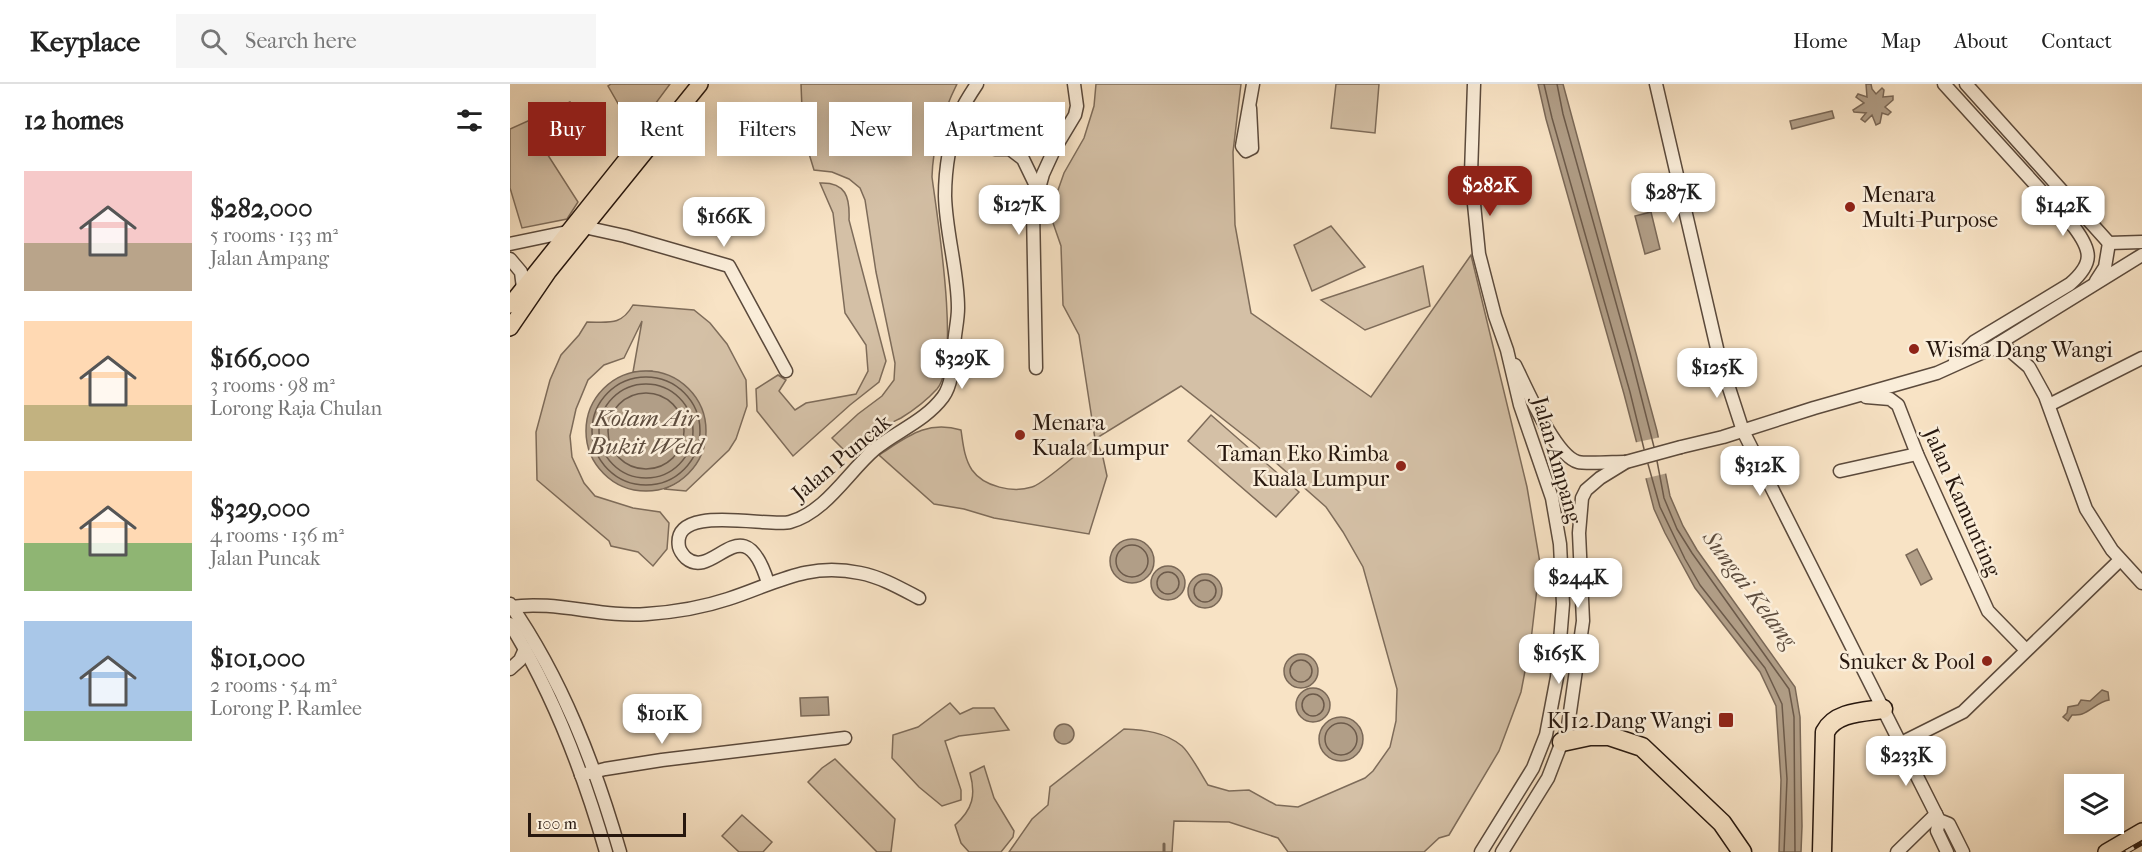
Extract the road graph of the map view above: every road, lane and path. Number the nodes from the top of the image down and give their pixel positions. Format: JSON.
{"nodes":[{"id":1,"x":687,"y":84,"type":"edge"},
{"id":2,"x":700,"y":84,"type":"edge"},
{"id":3,"x":977,"y":84,"type":"edge"},
{"id":4,"x":1074,"y":84,"type":"edge"},
{"id":5,"x":1253,"y":84,"type":"edge"},
{"id":6,"x":1474,"y":84,"type":"edge"},
{"id":7,"x":1656,"y":84,"type":"edge"},
{"id":8,"x":1944,"y":84,"type":"edge"},
{"id":9,"x":1966,"y":84,"type":"edge"},
{"id":10,"x":1250,"y":108,"type":"dead end"},
{"id":11,"x":1019,"y":156,"type":"edge"},
{"id":12,"x":1038,"y":190,"type":"junction"},
{"id":13,"x":584,"y":227,"type":"junction"},
{"id":14,"x":567,"y":232,"type":"junction"},
{"id":15,"x":2142,"y":242,"type":"edge"},
{"id":16,"x":2109,"y":243,"type":"junction"},
{"id":17,"x":510,"y":244,"type":"edge"},
{"id":18,"x":2142,"y":255,"type":"edge"},
{"id":19,"x":510,"y":260,"type":"edge"},
{"id":20,"x":2091,"y":287,"type":"junction"},
{"id":21,"x":523,"y":288,"type":"junction"},
{"id":22,"x":510,"y":305,"type":"edge"},
{"id":23,"x":510,"y":328,"type":"edge"},
{"id":24,"x":1507,"y":350,"type":"junction"},
{"id":25,"x":1988,"y":350,"type":"junction"},
{"id":26,"x":2142,"y":358,"type":"edge"},
{"id":27,"x":1036,"y":368,"type":"dead end"},
{"id":28,"x":1947,"y":368,"type":"junction"},
{"id":29,"x":786,"y":371,"type":"dead end"},
{"id":30,"x":1852,"y":397,"type":"junction"},
{"id":31,"x":2049,"y":405,"type":"junction"},
{"id":32,"x":1743,"y":431,"type":"junction"},
{"id":33,"x":1917,"y":453,"type":"junction"},
{"id":34,"x":1626,"y":462,"type":"junction"},
{"id":35,"x":1840,"y":471,"type":"dead end"},
{"id":36,"x":2120,"y":560,"type":"junction"},
{"id":37,"x":768,"y":583,"type":"junction"},
{"id":38,"x":2142,"y":583,"type":"edge"},
{"id":39,"x":919,"y":598,"type":"dead end"},
{"id":40,"x":511,"y":606,"type":"edge"},
{"id":41,"x":510,"y":624,"type":"edge"},
{"id":42,"x":525,"y":649,"type":"junction"},
{"id":43,"x":2026,"y":650,"type":"junction"},
{"id":44,"x":510,"y":669,"type":"edge"},
{"id":45,"x":1883,"y":709,"type":"junction"},
{"id":46,"x":845,"y":738,"type":"dead end"},
{"id":47,"x":1562,"y":742,"type":"junction"},
{"id":48,"x":1900,"y":743,"type":"junction"},
{"id":49,"x":587,"y":773,"type":"junction"},
{"id":50,"x":1938,"y":817,"type":"junction"},
{"id":51,"x":610,"y":818,"type":"junction"},
{"id":52,"x":598,"y":823,"type":"junction"},
{"id":53,"x":2142,"y":831,"type":"edge"},
{"id":54,"x":606,"y":852,"type":"edge"},
{"id":55,"x":620,"y":852,"type":"edge"},
{"id":56,"x":1480,"y":852,"type":"edge"},
{"id":57,"x":1502,"y":852,"type":"edge"},
{"id":58,"x":1742,"y":852,"type":"edge"},
{"id":59,"x":1822,"y":852,"type":"edge"},
{"id":60,"x":1897,"y":852,"type":"edge"},
{"id":61,"x":1947,"y":852,"type":"edge"},
{"id":62,"x":1963,"y":852,"type":"edge"},
{"id":63,"x":2106,"y":852,"type":"edge"}],
"edges":[{"from":1,"to":14,"type":"main road"},
{"from":2,"to":13,"type":"main road"},
{"from":3,"to":37,"type":"street","name":"Jalan Puncak"},
{"from":4,"to":12,"type":"street"},
{"from":5,"to":10,"type":"street"},
{"from":6,"to":24,"type":"street","name":"Jalan Ampang"},
{"from":7,"to":32,"type":"street"},
{"from":8,"to":28,"type":"street"},
{"from":9,"to":16,"type":"street"},
{"from":11,"to":12,"type":"street"},
{"from":12,"to":27,"type":"street"},
{"from":13,"to":23,"type":"main road"},
{"from":13,"to":29,"type":"street"},
{"from":14,"to":17,"type":"street"},
{"from":14,"to":21,"type":"main road"},
{"from":15,"to":16,"type":"street"},
{"from":16,"to":20,"type":"street"},
{"from":18,"to":20,"type":"street"},
{"from":19,"to":21,"type":"street"},
{"from":20,"to":25,"type":"street"},
{"from":21,"to":22,"type":"main road"},
{"from":24,"to":34,"type":"street","name":"Jalan Ampang"},
{"from":24,"to":56,"type":"street","name":"Jalan Ampang"},
{"from":25,"to":28,"type":"street"},
{"from":25,"to":31,"type":"street"},
{"from":26,"to":31,"type":"street"},
{"from":28,"to":30,"type":"street"},
{"from":30,"to":32,"type":"street"},
{"from":30,"to":33,"type":"street","name":"Jalan Kamunting"},
{"from":31,"to":36,"type":"street"},
{"from":32,"to":34,"type":"street","bridge":true},
{"from":32,"to":45,"type":"street"},
{"from":33,"to":35,"type":"street"},
{"from":33,"to":43,"type":"street","name":"Jalan Kamunting"},
{"from":34,"to":47,"type":"street","name":"Jalan Ampang"},
{"from":36,"to":38,"type":"street"},
{"from":36,"to":43,"type":"street"},
{"from":37,"to":39,"type":"street"},
{"from":37,"to":40,"type":"street"},
{"from":40,"to":49,"type":"street"},
{"from":41,"to":42,"type":"street"},
{"from":42,"to":44,"type":"street"},
{"from":42,"to":49,"type":"street"},
{"from":43,"to":48,"type":"street"},
{"from":45,"to":48,"type":"street"},
{"from":45,"to":59,"type":"highway"},
{"from":46,"to":49,"type":"street"},
{"from":47,"to":57,"type":"street","name":"Jalan Ampang"},
{"from":47,"to":58,"type":"highway"},
{"from":48,"to":50,"type":"street"},
{"from":49,"to":51,"type":"street"},
{"from":49,"to":52,"type":"street"},
{"from":50,"to":60,"type":"street"},
{"from":50,"to":61,"type":"street"},
{"from":50,"to":62,"type":"street"},
{"from":51,"to":52,"type":"street"},
{"from":51,"to":55,"type":"street"},
{"from":52,"to":54,"type":"street"},
{"from":53,"to":63,"type":"main road"}]}
